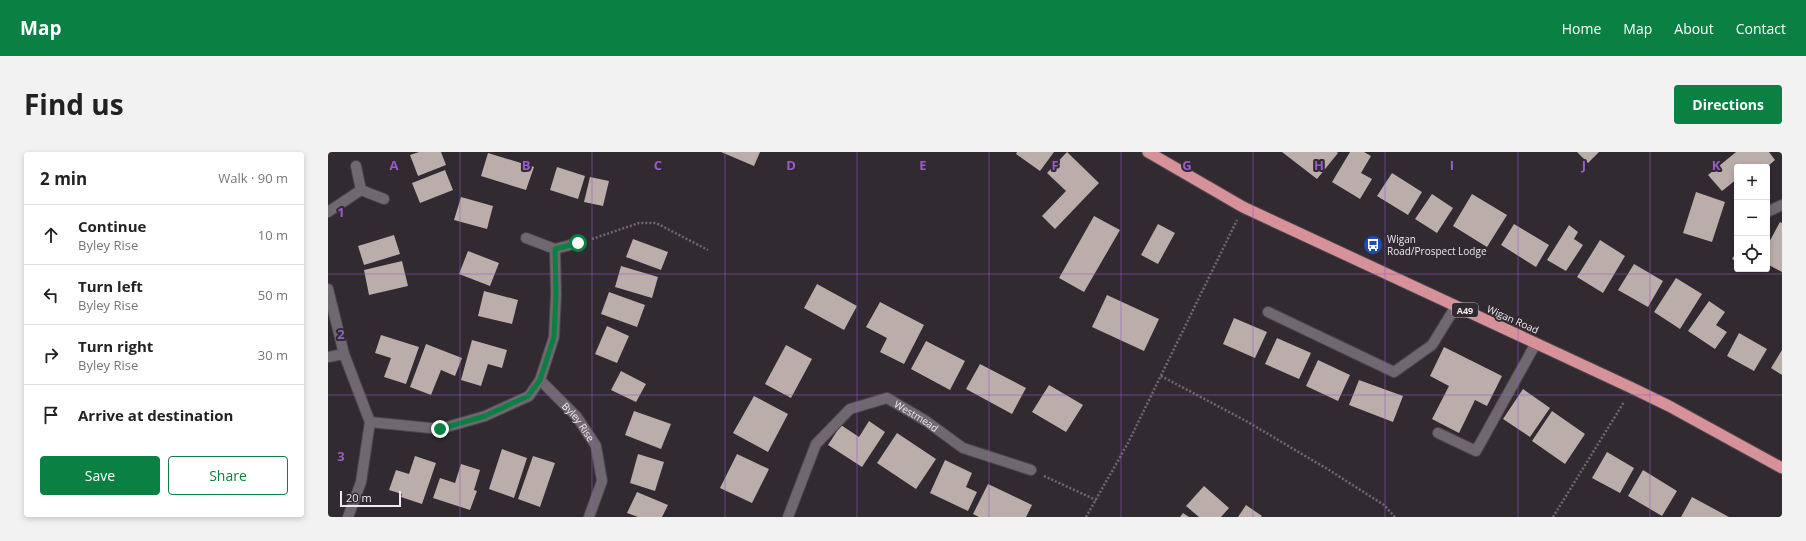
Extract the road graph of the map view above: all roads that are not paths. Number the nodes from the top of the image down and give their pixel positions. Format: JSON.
{"nodes":[{"id":1,"x":1148,"y":152,"type":"edge"},
{"id":2,"x":356,"y":166,"type":"dead end"},
{"id":3,"x":361,"y":190,"type":"junction"},
{"id":4,"x":384,"y":199,"type":"dead end"},
{"id":5,"x":1782,"y":205,"type":"edge"},
{"id":6,"x":1770,"y":211,"type":"edge"},
{"id":7,"x":328,"y":212,"type":"edge"},
{"id":8,"x":526,"y":238,"type":"dead end"},
{"id":9,"x":578,"y":243,"type":"road end"},
{"id":10,"x":555,"y":249,"type":"junction"},
{"id":11,"x":328,"y":289,"type":"edge"},
{"id":12,"x":1456,"y":306,"type":"junction"},
{"id":13,"x":1268,"y":312,"type":"dead end"},
{"id":14,"x":1536,"y":343,"type":"junction"},
{"id":15,"x":344,"y":354,"type":"junction"},
{"id":16,"x":328,"y":357,"type":"edge"},
{"id":17,"x":540,"y":380,"type":"junction"},
{"id":18,"x":370,"y":422,"type":"junction"},
{"id":19,"x":1438,"y":433,"type":"dead end"},
{"id":20,"x":1782,"y":468,"type":"edge"},
{"id":21,"x":1031,"y":470,"type":"road end"},
{"id":22,"x":348,"y":517,"type":"edge"},
{"id":23,"x":589,"y":517,"type":"edge"},
{"id":24,"x":788,"y":517,"type":"edge"}],
"edges":[{"from":1,"to":12,"type":"highway","name":"Wigan Road","number":"A49"},
{"from":2,"to":3,"type":"street"},
{"from":3,"to":4,"type":"street"},
{"from":3,"to":7,"type":"street"},
{"from":5,"to":6,"type":"street"},
{"from":8,"to":10,"type":"street"},
{"from":9,"to":10,"type":"street"},
{"from":10,"to":17,"type":"street"},
{"from":11,"to":15,"type":"street"},
{"from":12,"to":13,"type":"street"},
{"from":12,"to":14,"type":"highway","name":"Wigan Road","number":"A49"},
{"from":14,"to":19,"type":"street"},
{"from":14,"to":20,"type":"highway","name":"Wigan Road","number":"A49"},
{"from":15,"to":16,"type":"street"},
{"from":15,"to":18,"type":"street"},
{"from":17,"to":18,"type":"street"},
{"from":17,"to":23,"type":"street","name":"Byley Rise"},
{"from":18,"to":22,"type":"street"},
{"from":21,"to":24,"type":"street","name":"Westmead"}]}
